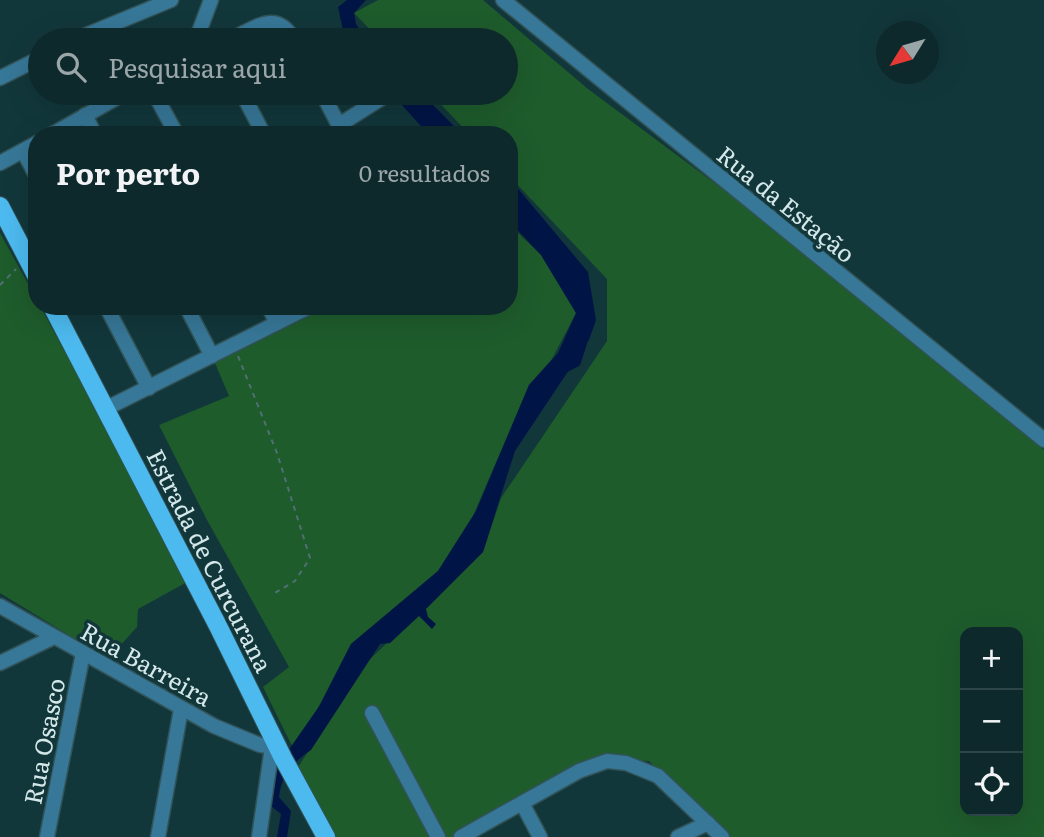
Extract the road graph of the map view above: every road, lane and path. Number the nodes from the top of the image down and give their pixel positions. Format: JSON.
{"nodes":[{"id":1,"x":170,"y":0,"type":"edge"},
{"id":2,"x":211,"y":0,"type":"edge"},
{"id":3,"x":503,"y":0,"type":"edge"},
{"id":4,"x":103,"y":28,"type":"edge"},
{"id":5,"x":200,"y":28,"type":"edge"},
{"id":6,"x":257,"y":28,"type":"edge"},
{"id":7,"x":285,"y":28,"type":"edge"},
{"id":8,"x":28,"y":64,"type":"edge"},
{"id":9,"x":0,"y":78,"type":"edge"},
{"id":10,"x":103,"y":105,"type":"edge"},
{"id":11,"x":161,"y":105,"type":"edge"},
{"id":12,"x":248,"y":105,"type":"edge"},
{"id":13,"x":328,"y":105,"type":"edge"},
{"id":14,"x":374,"y":105,"type":"edge"},
{"id":15,"x":85,"y":115,"type":"junction"},
{"id":16,"x":66,"y":126,"type":"edge"},
{"id":17,"x":90,"y":126,"type":"edge"},
{"id":18,"x":172,"y":126,"type":"edge"},
{"id":19,"x":259,"y":126,"type":"edge"},
{"id":20,"x":340,"y":126,"type":"edge"},
{"id":21,"x":347,"y":126,"type":"edge"},
{"id":22,"x":28,"y":148,"type":"edge"},
{"id":23,"x":23,"y":151,"type":"junction"},
{"id":24,"x":28,"y":160,"type":"edge"},
{"id":25,"x":0,"y":163,"type":"edge"},
{"id":26,"x":0,"y":206,"type":"edge"},
{"id":27,"x":28,"y":260,"type":"joint"},
{"id":28,"x":0,"y":285,"type":"edge"},
{"id":29,"x":57,"y":315,"type":"edge"},
{"id":30,"x":111,"y":315,"type":"edge"},
{"id":31,"x":191,"y":315,"type":"edge"},
{"id":32,"x":273,"y":315,"type":"edge"},
{"id":33,"x":293,"y":315,"type":"edge"},
{"id":34,"x":277,"y":323,"type":"junction"},
{"id":35,"x":234,"y":345,"type":"junction"},
{"id":36,"x":212,"y":356,"type":"junction"},
{"id":37,"x":149,"y":388,"type":"junction"},
{"id":38,"x":105,"y":409,"type":"junction"},
{"id":39,"x":1044,"y":440,"type":"edge"},
{"id":40,"x":273,"y":594,"type":"dead end"},
{"id":41,"x":0,"y":606,"type":"edge"},
{"id":42,"x":54,"y":637,"type":"junction"},
{"id":43,"x":83,"y":653,"type":"junction"},
{"id":44,"x":0,"y":663,"type":"edge"},
{"id":45,"x":181,"y":709,"type":"junction"},
{"id":46,"x":372,"y":713,"type":"dead end"},
{"id":47,"x":277,"y":751,"type":"junction"},
{"id":48,"x":522,"y":803,"type":"junction"},
{"id":49,"x":708,"y":823,"type":"junction"},
{"id":50,"x":47,"y":837,"type":"edge"},
{"id":51,"x":158,"y":837,"type":"edge"},
{"id":52,"x":259,"y":837,"type":"edge"},
{"id":53,"x":326,"y":837,"type":"edge"},
{"id":54,"x":439,"y":837,"type":"edge"},
{"id":55,"x":461,"y":837,"type":"edge"},
{"id":56,"x":540,"y":837,"type":"edge"},
{"id":57,"x":678,"y":837,"type":"edge"},
{"id":58,"x":722,"y":837,"type":"edge"}],
"edges":[{"from":1,"to":4,"type":"street"},
{"from":2,"to":5,"type":"street"},
{"from":3,"to":39,"type":"street","name":"Rua da Estação"},
{"from":6,"to":7,"type":"street"},
{"from":8,"to":9,"type":"street"},
{"from":10,"to":15,"type":"street"},
{"from":11,"to":18,"type":"street"},
{"from":12,"to":19,"type":"street"},
{"from":13,"to":20,"type":"street"},
{"from":14,"to":21,"type":"street"},
{"from":15,"to":16,"type":"street"},
{"from":15,"to":17,"type":"street"},
{"from":22,"to":23,"type":"street"},
{"from":23,"to":24,"type":"street"},
{"from":23,"to":25,"type":"street"},
{"from":26,"to":27,"type":"main road"},
{"from":27,"to":28,"type":"path"},
{"from":29,"to":38,"type":"main road","name":"Estrada de Curcurana"},
{"from":30,"to":37,"type":"street"},
{"from":31,"to":36,"type":"street"},
{"from":32,"to":34,"type":"street"},
{"from":33,"to":34,"type":"street"},
{"from":34,"to":35,"type":"street"},
{"from":35,"to":36,"type":"street"},
{"from":35,"to":40,"type":"path"},
{"from":36,"to":37,"type":"street"},
{"from":37,"to":38,"type":"street"},
{"from":38,"to":47,"type":"main road","name":"Estrada de Curcurana"},
{"from":41,"to":42,"type":"street","name":"Rua Barreira"},
{"from":42,"to":43,"type":"street","name":"Rua Barreira"},
{"from":42,"to":44,"type":"street"},
{"from":43,"to":45,"type":"street","name":"Rua Barreira"},
{"from":43,"to":50,"type":"street","name":"Rua Osasco"},
{"from":45,"to":47,"type":"street","name":"Rua Barreira"},
{"from":45,"to":51,"type":"street"},
{"from":46,"to":54,"type":"street"},
{"from":47,"to":52,"type":"street"},
{"from":47,"to":53,"type":"main road","name":"Estrada de Curcurana"},
{"from":48,"to":49,"type":"street"},
{"from":48,"to":55,"type":"street"},
{"from":48,"to":56,"type":"street"},
{"from":49,"to":57,"type":"street"},
{"from":49,"to":58,"type":"street"}]}
